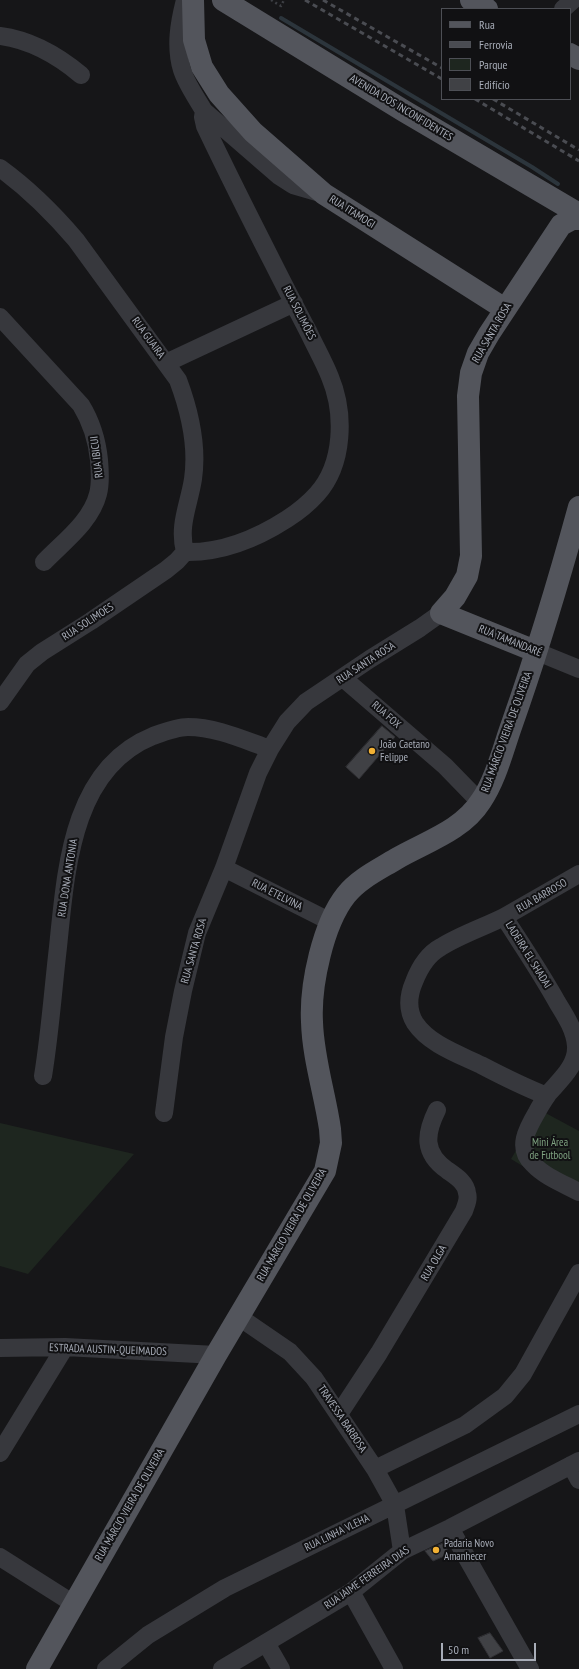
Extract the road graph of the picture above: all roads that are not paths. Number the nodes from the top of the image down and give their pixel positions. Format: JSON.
{"nodes":[{"id":1,"x":185,"y":0,"type":"edge"},
{"id":2,"x":193,"y":0,"type":"edge"},
{"id":3,"x":223,"y":0,"type":"edge"},
{"id":4,"x":471,"y":0,"type":"edge"},
{"id":5,"x":573,"y":0,"type":"edge"},
{"id":6,"x":485,"y":8,"type":"edge"},
{"id":7,"x":564,"y":8,"type":"edge"},
{"id":8,"x":0,"y":36,"type":"edge"},
{"id":9,"x":81,"y":75,"type":"dead end"},
{"id":10,"x":204,"y":111,"type":"junction"},
{"id":11,"x":0,"y":168,"type":"edge"},
{"id":12,"x":324,"y":194,"type":"junction"},
{"id":13,"x":554,"y":199,"type":"joint"},
{"id":14,"x":573,"y":219,"type":"edge"},
{"id":15,"x":294,"y":303,"type":"junction"},
{"id":16,"x":505,"y":309,"type":"junction"},
{"id":17,"x":0,"y":317,"type":"edge"},
{"id":18,"x":166,"y":363,"type":"junction"},
{"id":19,"x":579,"y":507,"type":"edge"},
{"id":20,"x":575,"y":533,"type":"edge"},
{"id":21,"x":185,"y":552,"type":"junction"},
{"id":22,"x":44,"y":562,"type":"dead end"},
{"id":23,"x":441,"y":613,"type":"junction"},
{"id":24,"x":535,"y":651,"type":"junction"},
{"id":25,"x":579,"y":669,"type":"edge"},
{"id":26,"x":343,"y":678,"type":"junction"},
{"id":27,"x":0,"y":702,"type":"edge"},
{"id":28,"x":270,"y":749,"type":"junction"},
{"id":29,"x":481,"y":803,"type":"junction"},
{"id":30,"x":224,"y":868,"type":"junction"},
{"id":31,"x":579,"y":874,"type":"edge"},
{"id":32,"x":504,"y":917,"type":"junction"},
{"id":33,"x":331,"y":922,"type":"junction"},
{"id":34,"x":578,"y":1046,"type":"edge"},
{"id":35,"x":43,"y":1076,"type":"dead end"},
{"id":36,"x":547,"y":1096,"type":"junction"},
{"id":37,"x":437,"y":1110,"type":"dead end"},
{"id":38,"x":164,"y":1113,"type":"dead end"},
{"id":39,"x":579,"y":1192,"type":"edge"},
{"id":40,"x":579,"y":1273,"type":"edge"},
{"id":41,"x":239,"y":1317,"type":"junction"},
{"id":42,"x":65,"y":1347,"type":"junction"},
{"id":43,"x":0,"y":1348,"type":"edge"},
{"id":44,"x":216,"y":1355,"type":"junction"},
{"id":45,"x":339,"y":1414,"type":"junction"},
{"id":46,"x":579,"y":1414,"type":"edge"},
{"id":47,"x":0,"y":1453,"type":"edge"},
{"id":48,"x":576,"y":1468,"type":"edge"},
{"id":49,"x":375,"y":1469,"type":"junction"},
{"id":50,"x":395,"y":1506,"type":"junction"},
{"id":51,"x":450,"y":1528,"type":"junction"},
{"id":52,"x":402,"y":1551,"type":"junction"},
{"id":53,"x":0,"y":1557,"type":"edge"},
{"id":54,"x":350,"y":1592,"type":"junction"},
{"id":55,"x":74,"y":1604,"type":"junction"},
{"id":56,"x":266,"y":1643,"type":"junction"},
{"id":57,"x":37,"y":1669,"type":"edge"},
{"id":58,"x":106,"y":1669,"type":"edge"},
{"id":59,"x":222,"y":1669,"type":"edge"},
{"id":60,"x":281,"y":1669,"type":"edge"},
{"id":61,"x":394,"y":1669,"type":"edge"},
{"id":62,"x":530,"y":1669,"type":"edge"}],
"edges":[{"from":1,"to":10,"type":"street","name":"RUA SOLIMÕES"},
{"from":2,"to":12,"type":"main road"},
{"from":3,"to":13,"type":"main road","name":"AVENIDA DOS INCONFIDENTES"},
{"from":4,"to":6,"type":"main road"},
{"from":5,"to":7,"type":"street"},
{"from":8,"to":9,"type":"street"},
{"from":10,"to":12,"type":"street","name":"RUA ITAMOGI"},
{"from":10,"to":15,"type":"street","name":"RUA SOLIMÕES"},
{"from":11,"to":18,"type":"street","name":"RUA GUAIRA"},
{"from":12,"to":16,"type":"main road","name":"RUA ITAMOGI"},
{"from":13,"to":14,"type":"main road","name":"RUA SANTA ROSA"},
{"from":14,"to":16,"type":"main road","name":"RUA SANTA ROSA"},
{"from":15,"to":18,"type":"street"},
{"from":15,"to":21,"type":"street","name":"RUA SOLIMÕES"},
{"from":16,"to":23,"type":"main road","name":"RUA SANTA ROSA"},
{"from":17,"to":22,"type":"street","name":"RUA IBICUI"},
{"from":18,"to":21,"type":"street","name":"RUA GUAIRA"},
{"from":19,"to":20,"type":"main road","name":"RUA MÁRCIO VIEIRA DE OLIVEIRA"},
{"from":20,"to":24,"type":"main road","name":"RUA MÁRCIO VIEIRA DE OLIVEIRA"},
{"from":21,"to":27,"type":"street","name":"RUA SOLIMOES"},
{"from":23,"to":24,"type":"main road","name":"RUA TAMANDARÉ"},
{"from":23,"to":26,"type":"street","name":"RUA SANTA ROSA"},
{"from":24,"to":25,"type":"street","name":"RUA TAMANDARÉ"},
{"from":24,"to":29,"type":"main road","name":"RUA MÁRCIO VIEIRA DE OLIVEIRA"},
{"from":26,"to":28,"type":"street","name":"RUA SANTA ROSA"},
{"from":26,"to":29,"type":"street","name":"RUA FOX"},
{"from":28,"to":30,"type":"street","name":"RUA SANTA ROSA"},
{"from":28,"to":35,"type":"street","name":"RUA DONA ANTONIA"},
{"from":29,"to":33,"type":"main road","name":"RUA MÁRCIO VIEIRA DE OLIVEIRA"},
{"from":30,"to":33,"type":"street","name":"RUA ETELVINA"},
{"from":30,"to":38,"type":"street","name":"RUA SANTA ROSA"},
{"from":31,"to":32,"type":"street","name":"RUA BARROSO"},
{"from":32,"to":34,"type":"street","name":"LADEIRA EL SHADAI"},
{"from":32,"to":36,"type":"street","name":"LADEIRA EL SHADAI"},
{"from":33,"to":41,"type":"main road","name":"RUA MÁRCIO VIEIRA DE OLIVEIRA"},
{"from":34,"to":36,"type":"street","name":"LADEIRA EL SHADAI"},
{"from":36,"to":39,"type":"street"},
{"from":37,"to":45,"type":"street","name":"RUA OLGA"},
{"from":40,"to":49,"type":"street"},
{"from":41,"to":44,"type":"main road","name":"RUA MÁRCIO VIEIRA DE OLIVEIRA"},
{"from":41,"to":45,"type":"street","name":"TRAVESSA BARBOSA"},
{"from":42,"to":43,"type":"street","name":"ESTRADA AUSTIN-QUEIMADOS"},
{"from":42,"to":44,"type":"street","name":"ESTRADA AUSTIN-QUEIMADOS"},
{"from":42,"to":47,"type":"street"},
{"from":44,"to":55,"type":"main road","name":"RUA MÁRCIO VIEIRA DE OLIVEIRA"},
{"from":45,"to":49,"type":"street","name":"TRAVESSA BARBOSA"},
{"from":46,"to":50,"type":"street","name":"RUA LINHA VLEHA"},
{"from":48,"to":51,"type":"street","name":"RUA JAIME FERREIRA DIAS"},
{"from":49,"to":50,"type":"street","name":"TRAVESSA BARBOSA"},
{"from":50,"to":52,"type":"street","name":"TRAVESSA BARBOSA"},
{"from":50,"to":58,"type":"street","name":"RUA LINHA VLEHA"},
{"from":51,"to":52,"type":"street","name":"RUA JAIME FERREIRA DIAS"},
{"from":51,"to":62,"type":"street"},
{"from":52,"to":54,"type":"street","name":"RUA JAIME FERREIRA DIAS"},
{"from":53,"to":55,"type":"street"},
{"from":54,"to":56,"type":"street","name":"RUA JAIME FERREIRA DIAS"},
{"from":54,"to":61,"type":"street"},
{"from":55,"to":57,"type":"main road","name":"RUA MÁRCIO VIEIRA DE OLIVEIRA"},
{"from":56,"to":59,"type":"street","name":"RUA JAIME FERREIRA DIAS"},
{"from":56,"to":60,"type":"street"}]}
